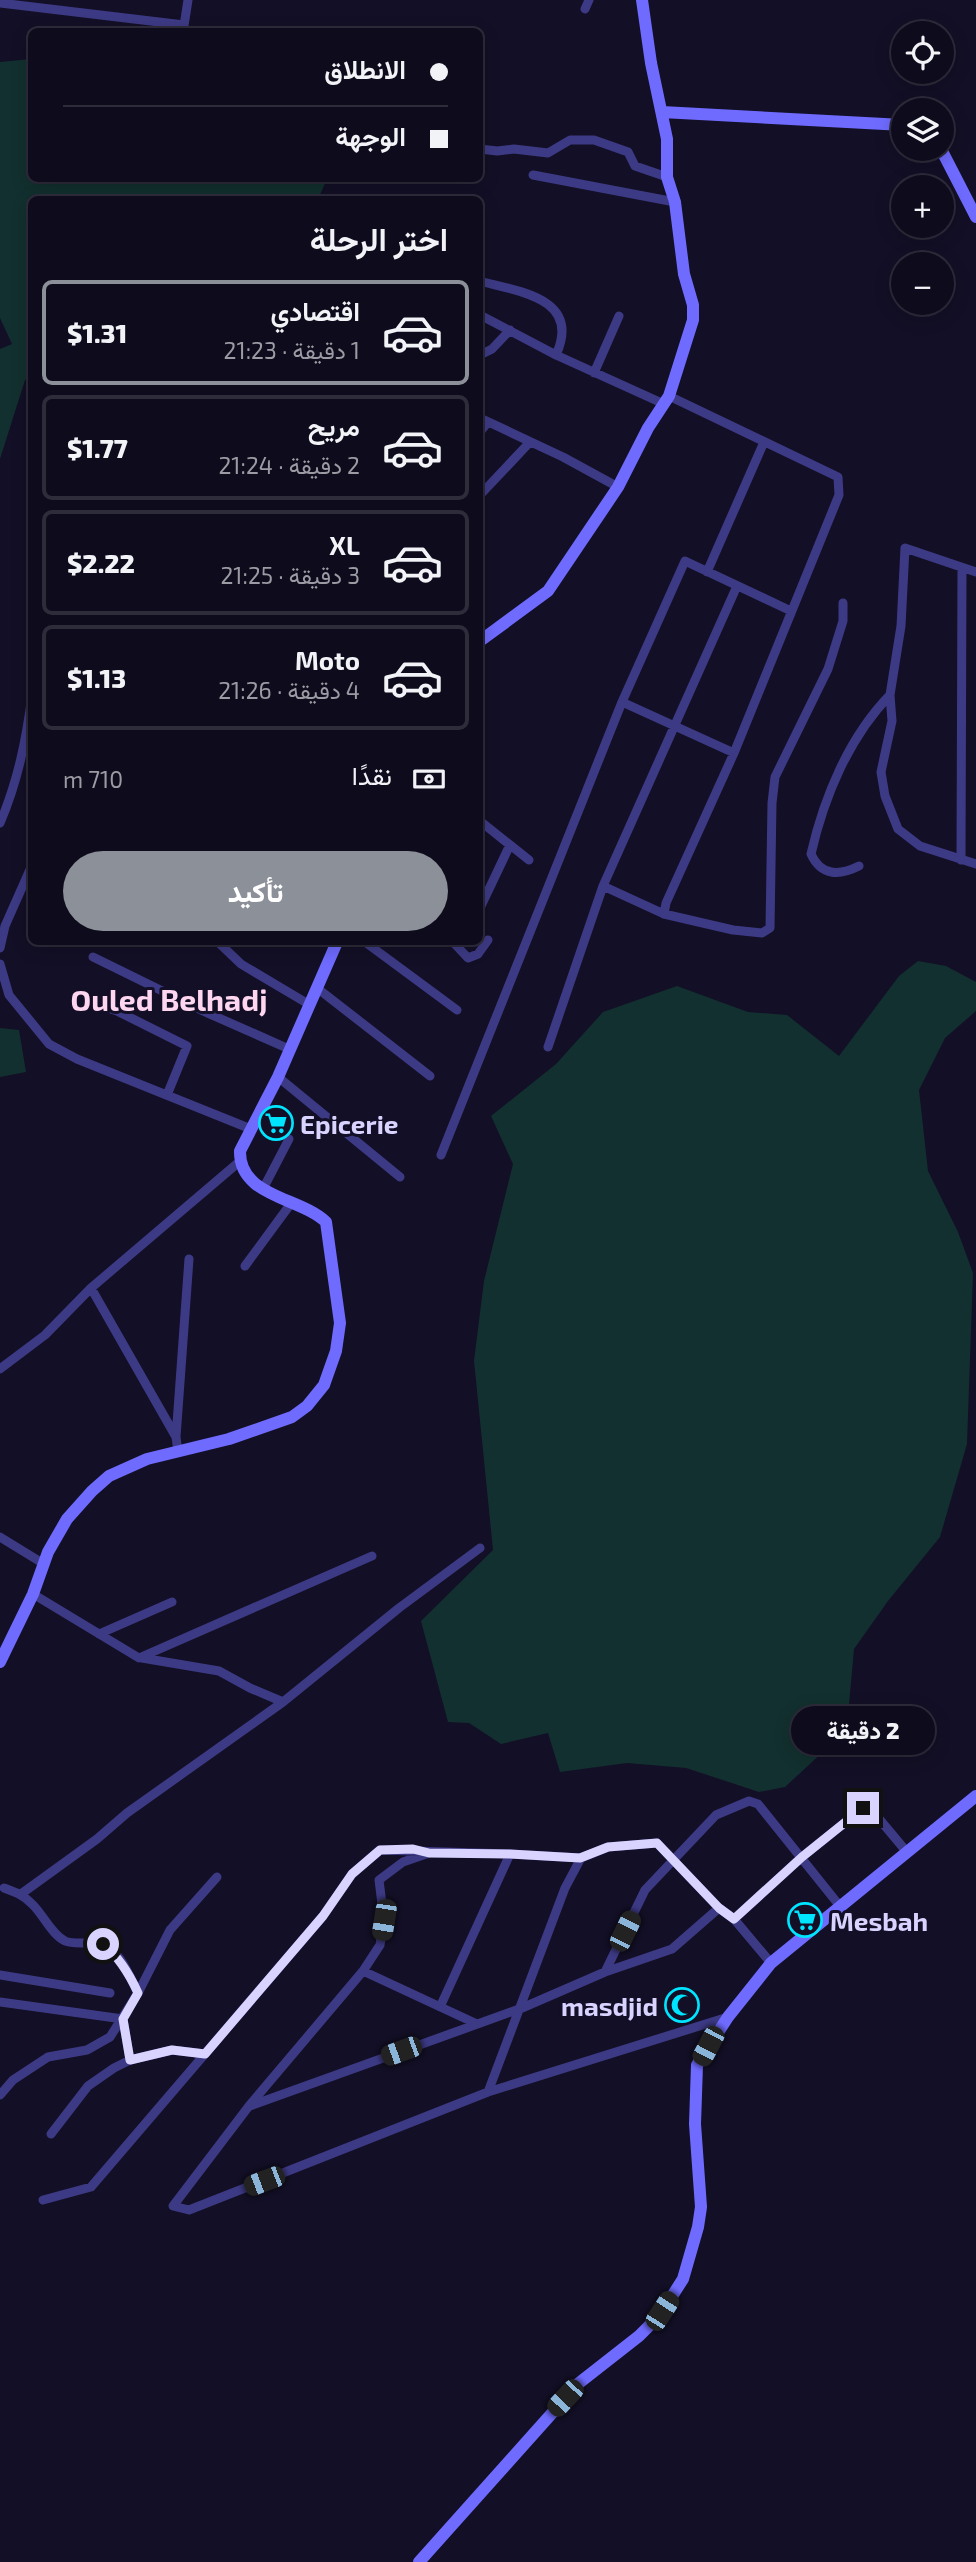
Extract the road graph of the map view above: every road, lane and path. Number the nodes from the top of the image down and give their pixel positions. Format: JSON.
{"nodes":[{"id":1,"x":188,"y":0,"type":"edge"},
{"id":2,"x":642,"y":0,"type":"edge"},
{"id":3,"x":0,"y":3,"type":"edge"},
{"id":4,"x":183,"y":28,"type":"edge"},
{"id":5,"x":662,"y":112,"type":"junction"},
{"id":6,"x":891,"y":124,"type":"edge"},
{"id":7,"x":483,"y":149,"type":"edge"},
{"id":8,"x":947,"y":161,"type":"edge"},
{"id":9,"x":533,"y":175,"type":"dead end"},
{"id":10,"x":667,"y":177,"type":"junction"},
{"id":11,"x":675,"y":202,"type":"junction"},
{"id":12,"x":976,"y":217,"type":"edge"},
{"id":13,"x":484,"y":282,"type":"dead end"},
{"id":14,"x":483,"y":316,"type":"edge"},
{"id":15,"x":619,"y":316,"type":"dead end"},
{"id":16,"x":510,"y":330,"type":"junction"},
{"id":17,"x":483,"y":354,"type":"edge"},
{"id":18,"x":556,"y":355,"type":"junction"},
{"id":19,"x":594,"y":373,"type":"junction"},
{"id":20,"x":666,"y":400,"type":"junction"},
{"id":21,"x":484,"y":420,"type":"edge"},
{"id":22,"x":530,"y":442,"type":"junction"},
{"id":23,"x":764,"y":442,"type":"junction"},
{"id":24,"x":618,"y":487,"type":"junction"},
{"id":25,"x":483,"y":492,"type":"edge"},
{"id":26,"x":962,"y":568,"type":"junction"},
{"id":27,"x":707,"y":572,"type":"junction"},
{"id":28,"x":976,"y":572,"type":"edge"},
{"id":29,"x":737,"y":586,"type":"junction"},
{"id":30,"x":843,"y":603,"type":"dead end"},
{"id":31,"x":791,"y":611,"type":"junction"},
{"id":32,"x":483,"y":639,"type":"edge"},
{"id":33,"x":890,"y":695,"type":"junction"},
{"id":34,"x":622,"y":702,"type":"junction"},
{"id":35,"x":675,"y":727,"type":"junction"},
{"id":36,"x":28,"y":730,"type":"edge"},
{"id":37,"x":734,"y":753,"type":"junction"},
{"id":38,"x":0,"y":823,"type":"edge"},
{"id":39,"x":483,"y":824,"type":"edge"},
{"id":40,"x":509,"y":847,"type":"junction"},
{"id":41,"x":528,"y":860,"type":"dead end"},
{"id":42,"x":961,"y":860,"type":"junction"},
{"id":43,"x":976,"y":864,"type":"edge"},
{"id":44,"x":859,"y":866,"type":"dead end"},
{"id":45,"x":28,"y":874,"type":"edge"},
{"id":46,"x":603,"y":886,"type":"junction"},
{"id":47,"x":483,"y":902,"type":"edge"},
{"id":48,"x":664,"y":914,"type":"junction"},
{"id":49,"x":488,"y":940,"type":"dead end"},
{"id":50,"x":221,"y":945,"type":"edge"},
{"id":51,"x":336,"y":945,"type":"edge"},
{"id":52,"x":369,"y":945,"type":"edge"},
{"id":53,"x":456,"y":945,"type":"edge"},
{"id":54,"x":0,"y":948,"type":"edge"},
{"id":55,"x":93,"y":957,"type":"dead end"},
{"id":56,"x":0,"y":964,"type":"edge"},
{"id":57,"x":317,"y":988,"type":"junction"},
{"id":58,"x":88,"y":1002,"type":"dead end"},
{"id":59,"x":310,"y":1005,"type":"junction"},
{"id":60,"x":457,"y":1010,"type":"dead end"},
{"id":61,"x":548,"y":1047,"type":"dead end"},
{"id":62,"x":289,"y":1049,"type":"junction"},
{"id":63,"x":430,"y":1076,"type":"dead end"},
{"id":64,"x":278,"y":1077,"type":"junction"},
{"id":65,"x":167,"y":1095,"type":"junction"},
{"id":66,"x":251,"y":1129,"type":"junction"},
{"id":67,"x":289,"y":1139,"type":"dead end"},
{"id":68,"x":441,"y":1156,"type":"dead end"},
{"id":69,"x":239,"y":1161,"type":"junction"},
{"id":70,"x":400,"y":1177,"type":"dead end"},
{"id":71,"x":263,"y":1189,"type":"junction"},
{"id":72,"x":292,"y":1202,"type":"junction"},
{"id":73,"x":189,"y":1259,"type":"dead end"},
{"id":74,"x":245,"y":1266,"type":"dead end"},
{"id":75,"x":91,"y":1289,"type":"junction"},
{"id":76,"x":0,"y":1369,"type":"edge"},
{"id":77,"x":176,"y":1437,"type":"junction"},
{"id":78,"x":178,"y":1452,"type":"junction"},
{"id":79,"x":0,"y":1537,"type":"edge"},
{"id":80,"x":480,"y":1548,"type":"dead end"},
{"id":81,"x":372,"y":1556,"type":"dead end"},
{"id":82,"x":44,"y":1564,"type":"junction"},
{"id":83,"x":33,"y":1594,"type":"junction"},
{"id":84,"x":172,"y":1602,"type":"dead end"},
{"id":85,"x":99,"y":1634,"type":"junction"},
{"id":86,"x":139,"y":1658,"type":"junction"},
{"id":87,"x":0,"y":1662,"type":"edge"},
{"id":88,"x":283,"y":1702,"type":"junction"},
{"id":89,"x":976,"y":1796,"type":"edge"},
{"id":90,"x":906,"y":1851,"type":"junction"},
{"id":91,"x":429,"y":1853,"type":"junction"},
{"id":92,"x":510,"y":1854,"type":"junction"},
{"id":93,"x":802,"y":1857,"type":"junction"},
{"id":94,"x":580,"y":1858,"type":"junction"},
{"id":95,"x":672,"y":1861,"type":"junction"},
{"id":96,"x":217,"y":1877,"type":"dead end"},
{"id":97,"x":4,"y":1888,"type":"dead end"},
{"id":98,"x":21,"y":1894,"type":"junction"},
{"id":99,"x":839,"y":1905,"type":"junction"},
{"id":100,"x":719,"y":1908,"type":"junction"},
{"id":101,"x":734,"y":1919,"type":"junction"},
{"id":102,"x":771,"y":1963,"type":"junction"},
{"id":103,"x":363,"y":1971,"type":"junction"},
{"id":104,"x":605,"y":1972,"type":"junction"},
{"id":105,"x":0,"y":1976,"type":"edge"},
{"id":106,"x":110,"y":1993,"type":"dead end"},
{"id":107,"x":138,"y":1993,"type":"junction"},
{"id":108,"x":0,"y":2002,"type":"edge"},
{"id":109,"x":440,"y":2007,"type":"junction"},
{"id":110,"x":522,"y":2008,"type":"junction"},
{"id":111,"x":728,"y":2017,"type":"junction"},
{"id":112,"x":123,"y":2019,"type":"junction"},
{"id":113,"x":477,"y":2024,"type":"junction"},
{"id":114,"x":205,"y":2054,"type":"junction"},
{"id":115,"x":130,"y":2060,"type":"junction"},
{"id":116,"x":488,"y":2092,"type":"junction"},
{"id":117,"x":0,"y":2095,"type":"edge"},
{"id":118,"x":249,"y":2106,"type":"junction"},
{"id":119,"x":51,"y":2134,"type":"dead end"},
{"id":120,"x":43,"y":2200,"type":"dead end"},
{"id":121,"x":419,"y":2562,"type":"edge"}],
"edges":[{"from":1,"to":4,"type":"street"},
{"from":2,"to":5,"type":"street"},
{"from":3,"to":4,"type":"street"},
{"from":5,"to":6,"type":"street"},
{"from":5,"to":10,"type":"street"},
{"from":7,"to":10,"type":"street"},
{"from":8,"to":12,"type":"street"},
{"from":9,"to":11,"type":"street"},
{"from":10,"to":11,"type":"street"},
{"from":11,"to":20,"type":"street"},
{"from":13,"to":18,"type":"street"},
{"from":14,"to":16,"type":"street"},
{"from":15,"to":19,"type":"street"},
{"from":16,"to":17,"type":"street"},
{"from":16,"to":18,"type":"street"},
{"from":18,"to":19,"type":"street"},
{"from":19,"to":20,"type":"street"},
{"from":20,"to":23,"type":"street"},
{"from":20,"to":24,"type":"street"},
{"from":21,"to":22,"type":"street"},
{"from":22,"to":24,"type":"street"},
{"from":22,"to":25,"type":"street"},
{"from":23,"to":27,"type":"street"},
{"from":23,"to":31,"type":"street"},
{"from":24,"to":32,"type":"street"},
{"from":26,"to":28,"type":"street"},
{"from":26,"to":33,"type":"street"},
{"from":26,"to":42,"type":"street"},
{"from":27,"to":29,"type":"street"},
{"from":27,"to":34,"type":"street"},
{"from":29,"to":31,"type":"street"},
{"from":29,"to":35,"type":"street"},
{"from":30,"to":48,"type":"street"},
{"from":31,"to":37,"type":"street"},
{"from":33,"to":42,"type":"street"},
{"from":33,"to":44,"type":"street"},
{"from":34,"to":35,"type":"street"},
{"from":34,"to":68,"type":"street"},
{"from":35,"to":37,"type":"street"},
{"from":35,"to":46,"type":"street"},
{"from":36,"to":38,"type":"street"},
{"from":37,"to":48,"type":"street"},
{"from":39,"to":40,"type":"street"},
{"from":40,"to":41,"type":"street"},
{"from":40,"to":47,"type":"street"},
{"from":42,"to":43,"type":"street"},
{"from":45,"to":54,"type":"street"},
{"from":46,"to":48,"type":"street"},
{"from":46,"to":61,"type":"street"},
{"from":49,"to":53,"type":"street"},
{"from":50,"to":59,"type":"street"},
{"from":51,"to":57,"type":"street"},
{"from":52,"to":60,"type":"street"},
{"from":55,"to":62,"type":"street"},
{"from":56,"to":65,"type":"street"},
{"from":57,"to":59,"type":"street"},
{"from":57,"to":63,"type":"street"},
{"from":58,"to":65,"type":"street"},
{"from":59,"to":62,"type":"street"},
{"from":62,"to":64,"type":"street"},
{"from":64,"to":66,"type":"street"},
{"from":64,"to":70,"type":"street"},
{"from":65,"to":66,"type":"street"},
{"from":66,"to":69,"type":"street"},
{"from":67,"to":71,"type":"street"},
{"from":69,"to":71,"type":"street"},
{"from":69,"to":75,"type":"street"},
{"from":71,"to":72,"type":"street"},
{"from":72,"to":74,"type":"street"},
{"from":72,"to":78,"type":"street"},
{"from":73,"to":77,"type":"street"},
{"from":75,"to":76,"type":"street"},
{"from":75,"to":77,"type":"street"},
{"from":77,"to":78,"type":"street"},
{"from":78,"to":82,"type":"street"},
{"from":79,"to":82,"type":"street"},
{"from":80,"to":88,"type":"street"},
{"from":81,"to":86,"type":"street"},
{"from":82,"to":83,"type":"street"},
{"from":83,"to":85,"type":"street"},
{"from":83,"to":87,"type":"street"},
{"from":84,"to":85,"type":"street"},
{"from":85,"to":86,"type":"street"},
{"from":86,"to":88,"type":"street"},
{"from":88,"to":98,"type":"street"},
{"from":89,"to":90,"type":"street"},
{"from":90,"to":93,"type":"street"},
{"from":90,"to":99,"type":"street"},
{"from":91,"to":92,"type":"street"},
{"from":91,"to":103,"type":"street"},
{"from":91,"to":114,"type":"street"},
{"from":92,"to":94,"type":"street"},
{"from":92,"to":109,"type":"street"},
{"from":93,"to":95,"type":"street"},
{"from":93,"to":99,"type":"street"},
{"from":93,"to":101,"type":"street"},
{"from":94,"to":95,"type":"street"},
{"from":94,"to":110,"type":"street"},
{"from":95,"to":100,"type":"street"},
{"from":95,"to":104,"type":"street"},
{"from":96,"to":107,"type":"street"},
{"from":97,"to":98,"type":"street"},
{"from":98,"to":107,"type":"street"},
{"from":99,"to":102,"type":"street"},
{"from":100,"to":101,"type":"street"},
{"from":100,"to":104,"type":"street"},
{"from":101,"to":102,"type":"street"},
{"from":102,"to":111,"type":"street"},
{"from":103,"to":109,"type":"street"},
{"from":103,"to":118,"type":"street"},
{"from":104,"to":110,"type":"street"},
{"from":105,"to":106,"type":"street"},
{"from":107,"to":112,"type":"street"},
{"from":108,"to":112,"type":"street"},
{"from":109,"to":113,"type":"street"},
{"from":110,"to":113,"type":"street"},
{"from":110,"to":116,"type":"street"},
{"from":111,"to":116,"type":"street"},
{"from":111,"to":121,"type":"street"},
{"from":112,"to":115,"type":"street"},
{"from":112,"to":117,"type":"street"},
{"from":113,"to":118,"type":"street"},
{"from":114,"to":115,"type":"street"},
{"from":114,"to":120,"type":"street"},
{"from":115,"to":119,"type":"street"},
{"from":116,"to":118,"type":"street"}]}
